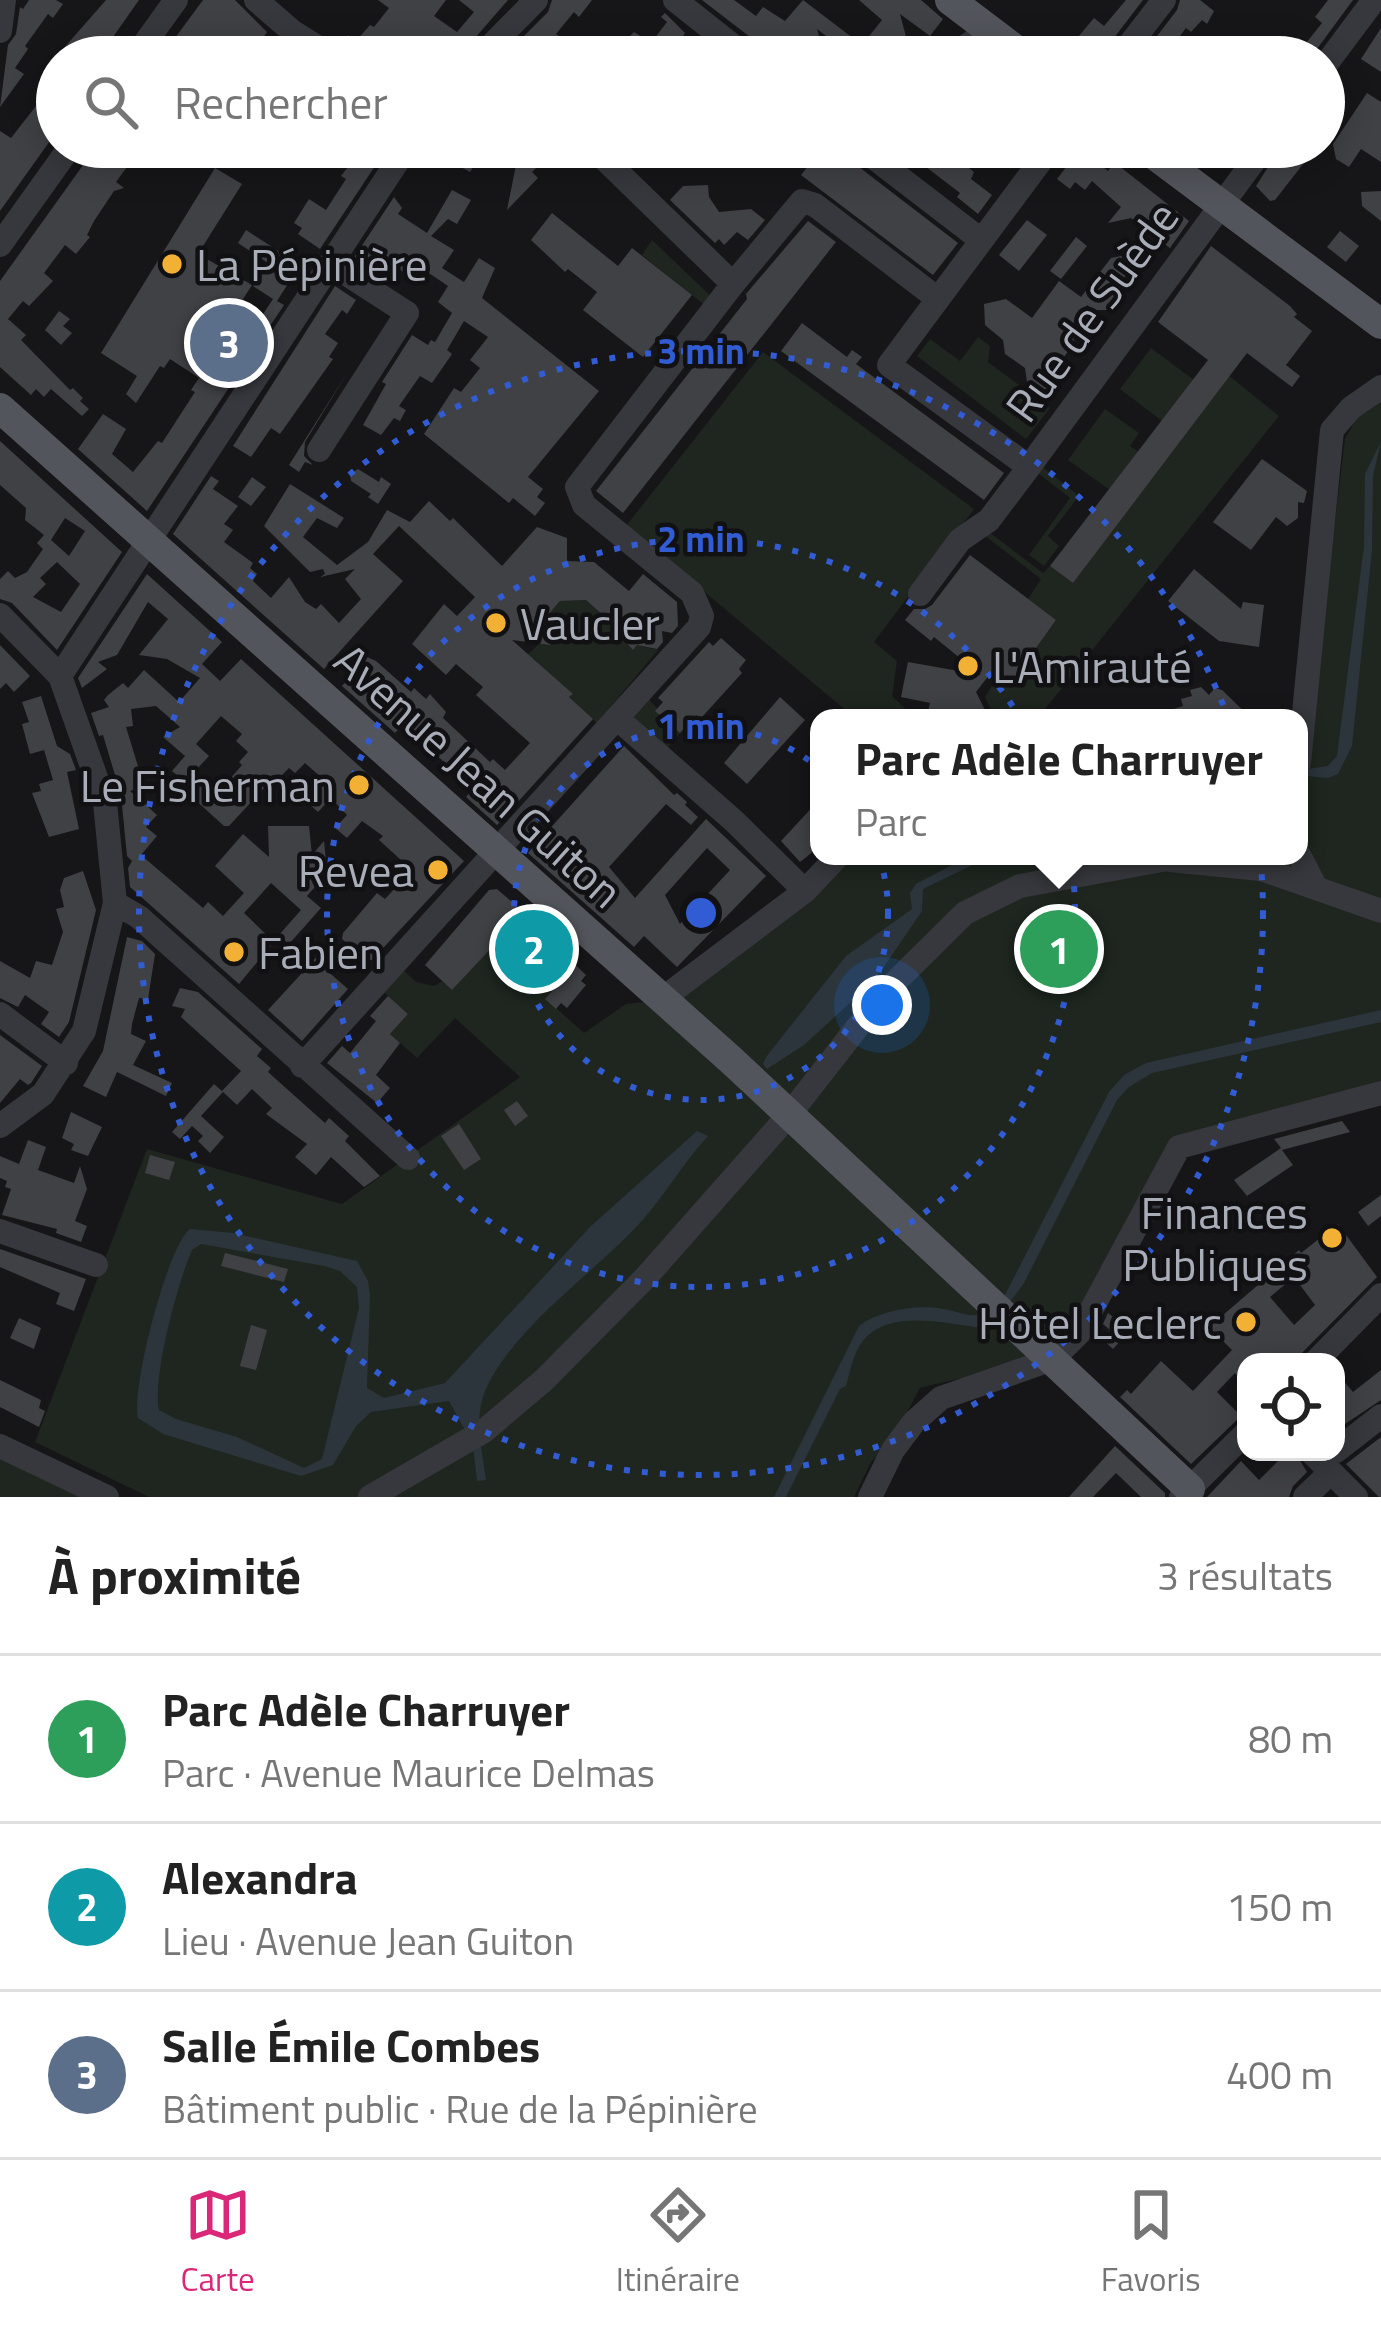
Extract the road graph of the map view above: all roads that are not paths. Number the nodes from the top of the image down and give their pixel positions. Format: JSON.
{"nodes":[{"id":1,"x":4,"y":0,"type":"edge"},
{"id":2,"x":176,"y":0,"type":"edge"},
{"id":3,"x":256,"y":0,"type":"edge"},
{"id":4,"x":536,"y":0,"type":"edge"},
{"id":5,"x":675,"y":0,"type":"edge"},
{"id":6,"x":950,"y":0,"type":"edge"},
{"id":7,"x":1164,"y":0,"type":"edge"},
{"id":8,"x":1374,"y":0,"type":"edge"},
{"id":9,"x":989,"y":30,"type":"junction"},
{"id":10,"x":0,"y":31,"type":"edge"},
{"id":11,"x":150,"y":36,"type":"edge"},
{"id":12,"x":299,"y":36,"type":"edge"},
{"id":13,"x":500,"y":36,"type":"edge"},
{"id":14,"x":720,"y":36,"type":"edge"},
{"id":15,"x":980,"y":36,"type":"edge"},
{"id":16,"x":997,"y":36,"type":"edge"},
{"id":17,"x":1136,"y":36,"type":"edge"},
{"id":18,"x":1345,"y":39,"type":"edge"},
{"id":19,"x":55,"y":168,"type":"edge"},
{"id":20,"x":393,"y":168,"type":"edge"},
{"id":21,"x":614,"y":168,"type":"edge"},
{"id":22,"x":887,"y":168,"type":"edge"},
{"id":23,"x":1036,"y":168,"type":"edge"},
{"id":24,"x":1172,"y":168,"type":"edge"},
{"id":25,"x":1248,"y":168,"type":"edge"},
{"id":26,"x":1220,"y":205,"type":"junction"},
{"id":27,"x":981,"y":240,"type":"junction"},
{"id":28,"x":0,"y":245,"type":"edge"},
{"id":29,"x":331,"y":264,"type":"junction"},
{"id":30,"x":733,"y":284,"type":"junction"},
{"id":31,"x":938,"y":299,"type":"junction"},
{"id":32,"x":1381,"y":324,"type":"edge"},
{"id":33,"x":1381,"y":387,"type":"edge"},
{"id":34,"x":0,"y":408,"type":"edge"},
{"id":35,"x":319,"y":450,"type":"dead end"},
{"id":36,"x":1029,"y":467,"type":"junction"},
{"id":37,"x":149,"y":542,"type":"junction"},
{"id":38,"x":920,"y":594,"type":"dead end"},
{"id":39,"x":0,"y":615,"type":"edge"},
{"id":40,"x":60,"y":676,"type":"junction"},
{"id":41,"x":1304,"y":709,"type":"edge"},
{"id":42,"x":619,"y":720,"type":"junction"},
{"id":43,"x":497,"y":852,"type":"junction"},
{"id":44,"x":830,"y":865,"type":"edge"},
{"id":45,"x":1138,"y":865,"type":"edge"},
{"id":46,"x":1230,"y":865,"type":"edge"},
{"id":47,"x":1304,"y":865,"type":"edge"},
{"id":48,"x":1316,"y":889,"type":"junction"},
{"id":49,"x":805,"y":891,"type":"junction"},
{"id":50,"x":115,"y":903,"type":"junction"},
{"id":51,"x":1381,"y":911,"type":"edge"},
{"id":52,"x":662,"y":999,"type":"junction"},
{"id":53,"x":0,"y":1014,"type":"edge"},
{"id":54,"x":66,"y":1063,"type":"junction"},
{"id":55,"x":302,"y":1066,"type":"junction"},
{"id":56,"x":1381,"y":1093,"type":"edge"},
{"id":57,"x":790,"y":1115,"type":"junction"},
{"id":58,"x":0,"y":1126,"type":"edge"},
{"id":59,"x":408,"y":1159,"type":"dead end"},
{"id":60,"x":0,"y":1231,"type":"edge"},
{"id":61,"x":96,"y":1265,"type":"dead end"},
{"id":62,"x":1381,"y":1295,"type":"edge"},
{"id":63,"x":1324,"y":1353,"type":"edge"},
{"id":64,"x":1053,"y":1359,"type":"junction"},
{"id":65,"x":1381,"y":1416,"type":"edge"},
{"id":66,"x":1237,"y":1443,"type":"edge"},
{"id":67,"x":1345,"y":1444,"type":"edge"},
{"id":68,"x":0,"y":1446,"type":"edge"},
{"id":69,"x":1325,"y":1461,"type":"edge"},
{"id":70,"x":1329,"y":1461,"type":"edge"},
{"id":71,"x":1190,"y":1494,"type":"edge"},
{"id":72,"x":107,"y":1497,"type":"edge"},
{"id":73,"x":370,"y":1497,"type":"edge"},
{"id":74,"x":870,"y":1497,"type":"edge"},
{"id":75,"x":1305,"y":1497,"type":"edge"},
{"id":76,"x":1356,"y":1497,"type":"edge"}],
"edges":[{"from":1,"to":10,"type":"street"},
{"from":2,"to":11,"type":"street"},
{"from":3,"to":12,"type":"street"},
{"from":4,"to":13,"type":"street"},
{"from":5,"to":14,"type":"street"},
{"from":6,"to":9,"type":"main road"},
{"from":7,"to":17,"type":"street"},
{"from":8,"to":18,"type":"street"},
{"from":9,"to":15,"type":"street"},
{"from":9,"to":16,"type":"main road"},
{"from":19,"to":28,"type":"street"},
{"from":20,"to":29,"type":"street"},
{"from":21,"to":30,"type":"street"},
{"from":22,"to":27,"type":"street"},
{"from":23,"to":27,"type":"street"},
{"from":24,"to":26,"type":"main road"},
{"from":25,"to":26,"type":"street","name":"Rue de Suède"},
{"from":26,"to":32,"type":"main road"},
{"from":26,"to":36,"type":"street","name":"Rue de Suède"},
{"from":27,"to":31,"type":"street"},
{"from":29,"to":35,"type":"street"},
{"from":29,"to":37,"type":"street"},
{"from":30,"to":31,"type":"street"},
{"from":30,"to":42,"type":"street"},
{"from":31,"to":36,"type":"street","name":"Rue de Suède"},
{"from":33,"to":41,"type":"street"},
{"from":34,"to":37,"type":"main road","name":"Avenue Jean Guiton"},
{"from":36,"to":38,"type":"street","name":"Rue de Suède"},
{"from":37,"to":40,"type":"street"},
{"from":37,"to":43,"type":"main road","name":"Avenue Jean Guiton"},
{"from":39,"to":40,"type":"street"},
{"from":40,"to":50,"type":"street"},
{"from":42,"to":43,"type":"street"},
{"from":42,"to":49,"type":"street"},
{"from":43,"to":52,"type":"main road","name":"Avenue Jean Guiton"},
{"from":43,"to":55,"type":"street"},
{"from":44,"to":49,"type":"street"},
{"from":45,"to":57,"type":"street"},
{"from":46,"to":48,"type":"street"},
{"from":47,"to":48,"type":"street"},
{"from":48,"to":51,"type":"street"},
{"from":49,"to":52,"type":"street"},
{"from":50,"to":54,"type":"street"},
{"from":50,"to":55,"type":"street"},
{"from":52,"to":57,"type":"main road","name":"Avenue Jean Guiton"},
{"from":53,"to":54,"type":"street"},
{"from":54,"to":58,"type":"street"},
{"from":55,"to":59,"type":"street"},
{"from":56,"to":64,"type":"street"},
{"from":57,"to":64,"type":"main road","name":"Avenue Jean Guiton"},
{"from":57,"to":73,"type":"street"},
{"from":60,"to":61,"type":"street"},
{"from":62,"to":63,"type":"street"},
{"from":64,"to":71,"type":"main road","name":"Avenue Jean Guiton"},
{"from":64,"to":74,"type":"street"},
{"from":65,"to":67,"type":"street"},
{"from":66,"to":71,"type":"street"},
{"from":68,"to":72,"type":"street"},
{"from":69,"to":75,"type":"street"},
{"from":70,"to":76,"type":"street"}]}
